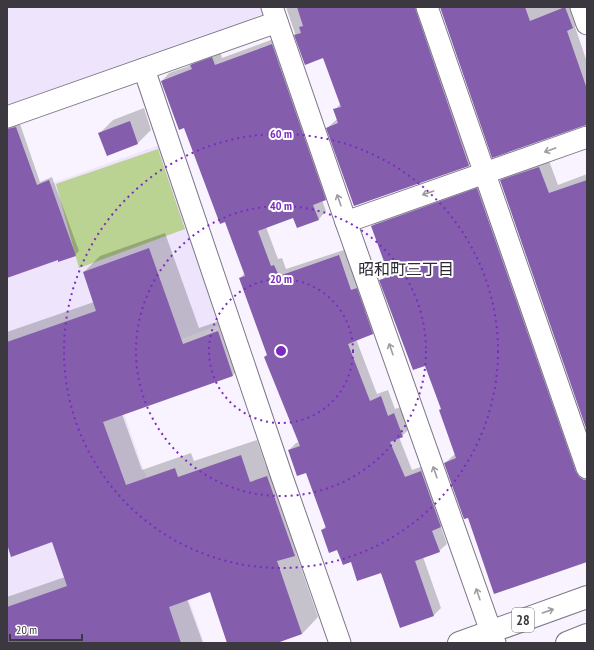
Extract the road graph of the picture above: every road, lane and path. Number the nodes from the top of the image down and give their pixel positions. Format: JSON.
{"nodes":[{"id":1,"x":427,"y":7,"type":"edge"},
{"id":2,"x":581,"y":7,"type":"edge"},
{"id":3,"x":274,"y":15,"type":"edge"},
{"id":4,"x":587,"y":24,"type":"edge"},
{"id":5,"x":144,"y":69,"type":"junction"},
{"id":6,"x":7,"y":117,"type":"edge"},
{"id":7,"x":587,"y":137,"type":"edge"},
{"id":8,"x":484,"y":173,"type":"junction"},
{"id":9,"x":346,"y":222,"type":"junction"},
{"id":10,"x":587,"y":468,"type":"edge"},
{"id":11,"x":587,"y":597,"type":"edge"},
{"id":12,"x":587,"y":636,"type":"edge"},
{"id":13,"x":493,"y":637,"type":"edge"},
{"id":14,"x":340,"y":643,"type":"edge"},
{"id":15,"x":459,"y":643,"type":"edge"},
{"id":16,"x":567,"y":643,"type":"edge"}],
"edges":[{"from":1,"to":8,"type":"street"},
{"from":2,"to":4,"type":"street"},
{"from":3,"to":5,"type":"street"},
{"from":9,"to":3,"type":"street","one_way":true},
{"from":5,"to":6,"type":"street"},
{"from":5,"to":14,"type":"street"},
{"from":7,"to":8,"type":"street","one_way":true},
{"from":8,"to":9,"type":"street","one_way":true},
{"from":8,"to":10,"type":"street"},
{"from":13,"to":9,"type":"street","one_way":true},
{"from":13,"to":11,"type":"main road","number":"28","one_way":true},
{"from":12,"to":16,"type":"main road"},
{"from":13,"to":15,"type":"main road","number":"28"}]}
